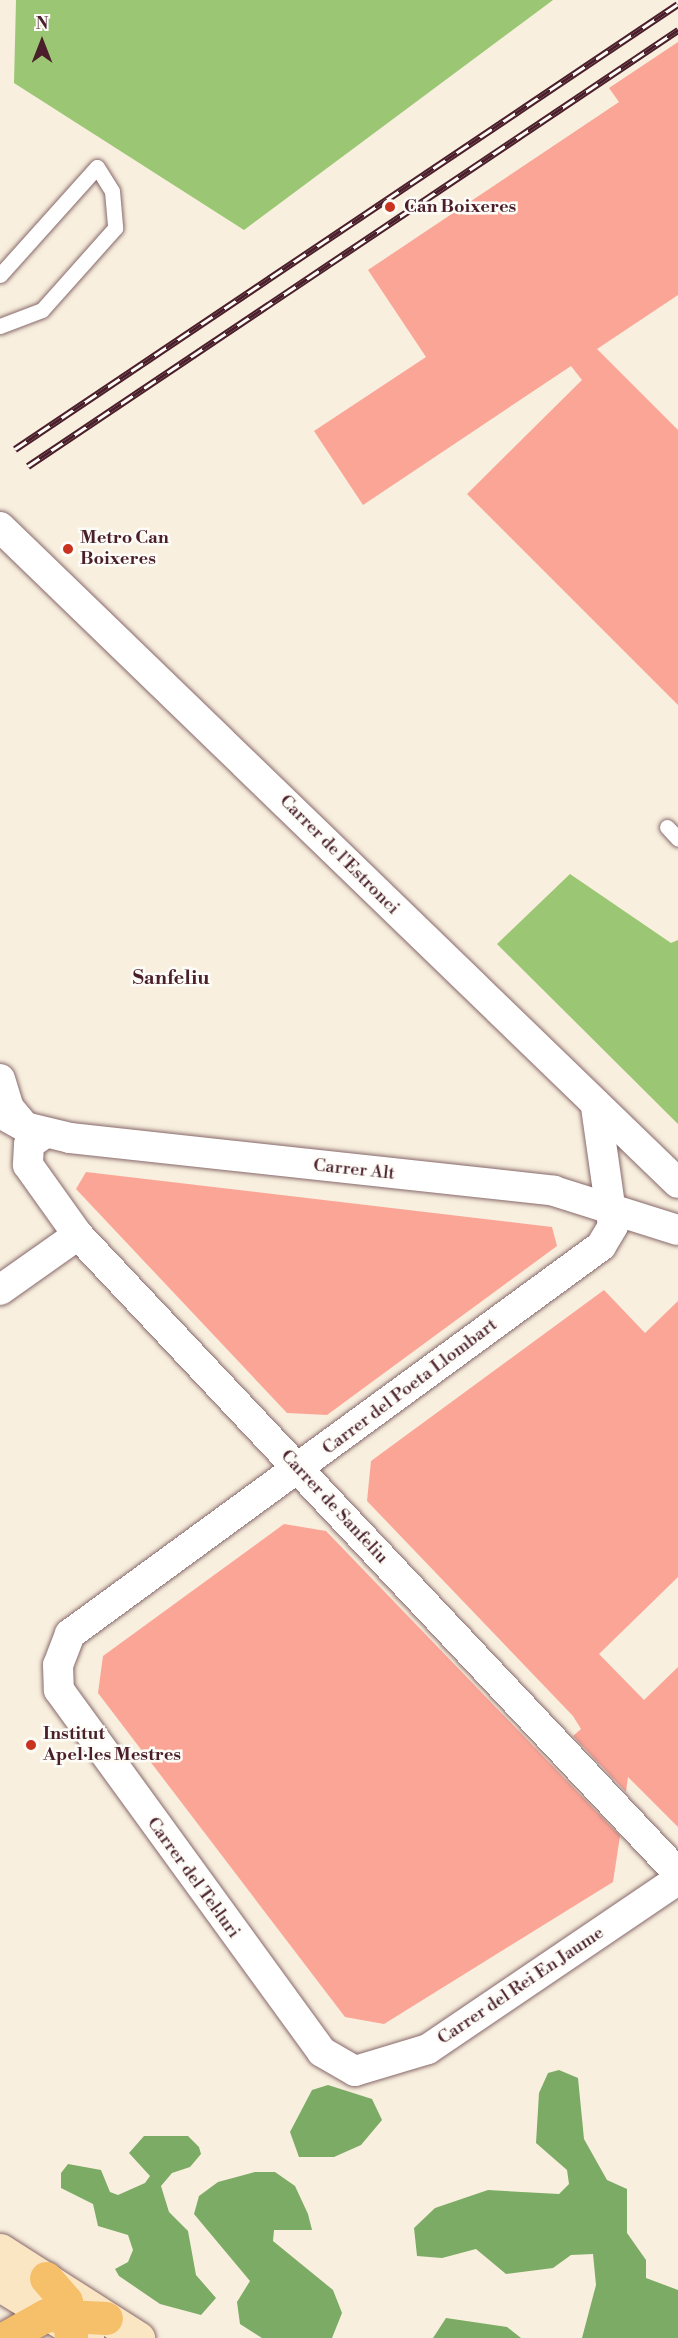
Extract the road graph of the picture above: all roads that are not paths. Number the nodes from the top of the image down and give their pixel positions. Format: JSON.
{"nodes":[{"id":1,"x":0,"y":275,"type":"edge"},
{"id":2,"x":0,"y":326,"type":"edge"},
{"id":3,"x":0,"y":527,"type":"edge"},
{"id":4,"x":667,"y":827,"type":"dead end"},
{"id":5,"x":678,"y":839,"type":"edge"},
{"id":6,"x":0,"y":1078,"type":"edge"},
{"id":7,"x":596,"y":1107,"type":"junction"},
{"id":8,"x":24,"y":1125,"type":"edge"},
{"id":9,"x":678,"y":1183,"type":"edge"},
{"id":10,"x":611,"y":1207,"type":"junction"},
{"id":11,"x":678,"y":1230,"type":"edge"},
{"id":12,"x":78,"y":1234,"type":"junction"},
{"id":13,"x":0,"y":1290,"type":"edge"},
{"id":14,"x":299,"y":1470,"type":"junction"},
{"id":15,"x":58,"y":1665,"type":"joint"},
{"id":16,"x":678,"y":1873,"type":"edge"},
{"id":17,"x":678,"y":1880,"type":"edge"},
{"id":18,"x":355,"y":2071,"type":"joint"},
{"id":19,"x":0,"y":2250,"type":"edge"},
{"id":20,"x":0,"y":2286,"type":"edge"},
{"id":21,"x":75,"y":2325,"type":"edge"},
{"id":22,"x":5,"y":2338,"type":"edge"},
{"id":23,"x":138,"y":2338,"type":"edge"}],
"edges":[{"from":1,"to":2,"type":"lane"},
{"from":3,"to":7,"type":"street","name":"Carrer de l'Estronci"},
{"from":4,"to":5,"type":"lane"},
{"from":6,"to":8,"type":"street"},
{"from":7,"to":9,"type":"street","name":"Carrer de l'Estronci"},
{"from":7,"to":10,"type":"street","name":"Carrer del Poeta Llombart"},
{"from":8,"to":10,"type":"street","name":"Carrer Alt"},
{"from":8,"to":12,"type":"street","name":"Carrer de Sanfeliu"},
{"from":10,"to":11,"type":"street","name":"Carrer Alt"},
{"from":10,"to":14,"type":"street","name":"Carrer del Poeta Llombart"},
{"from":12,"to":13,"type":"street"},
{"from":12,"to":14,"type":"street","name":"Carrer de Sanfeliu"},
{"from":14,"to":15,"type":"street","name":"Carrer del Poeta Llombart"},
{"from":14,"to":16,"type":"street","name":"Carrer de Sanfeliu"},
{"from":15,"to":18,"type":"street","name":"Carrer del Tel·luri"},
{"from":17,"to":18,"type":"street","name":"Carrer del Rei En Jaume"},
{"from":19,"to":21,"type":"street"},
{"from":20,"to":21,"type":"street"},
{"from":21,"to":22,"type":"highway"},
{"from":21,"to":23,"type":"street"}]}
